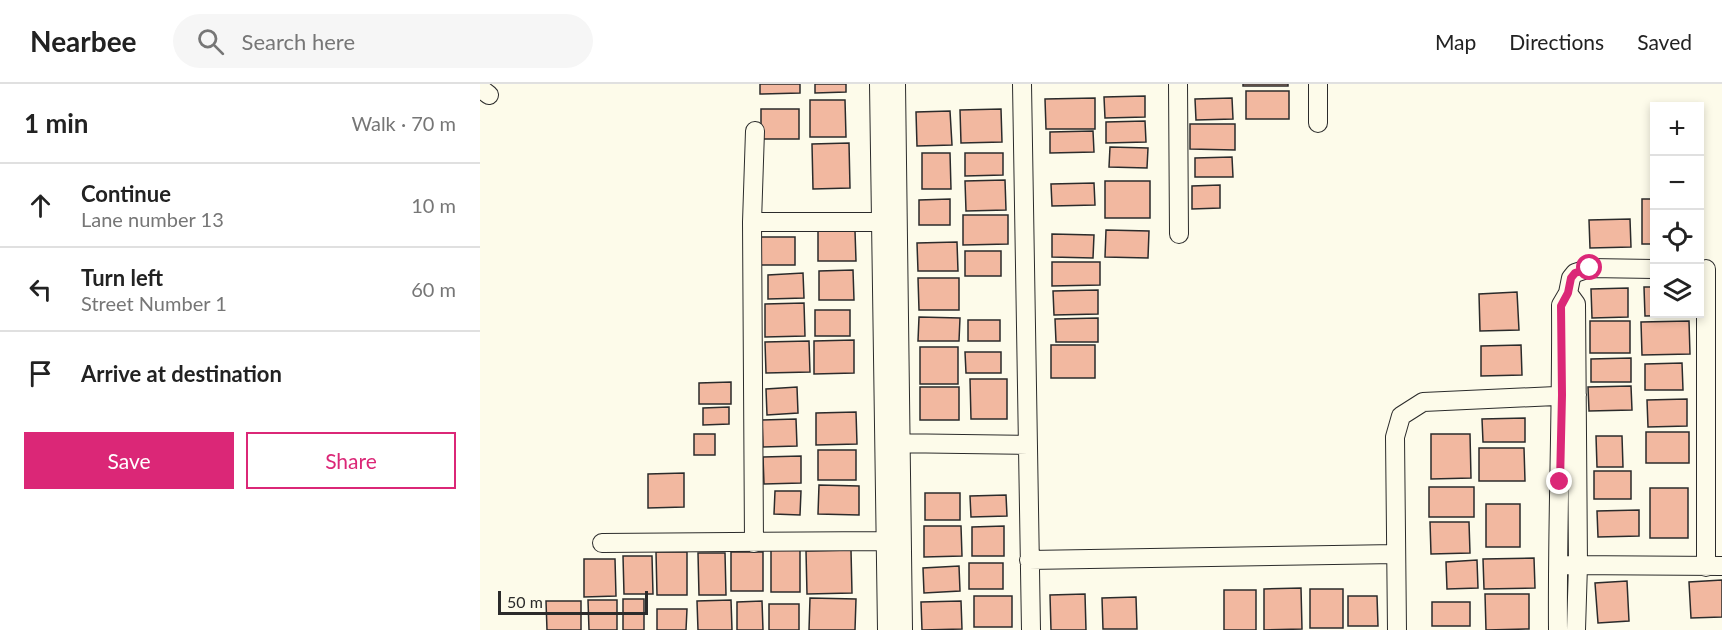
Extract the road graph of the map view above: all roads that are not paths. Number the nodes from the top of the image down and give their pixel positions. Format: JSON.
{"nodes":[{"id":1,"x":879,"y":84,"type":"edge"},
{"id":2,"x":896,"y":84,"type":"edge"},
{"id":3,"x":1022,"y":84,"type":"edge"},
{"id":4,"x":1178,"y":84,"type":"edge"},
{"id":5,"x":1318,"y":84,"type":"edge"},
{"id":6,"x":1318,"y":123,"type":"dead end"},
{"id":7,"x":755,"y":131,"type":"dead end"},
{"id":8,"x":752,"y":222,"type":"junction"},
{"id":9,"x":889,"y":222,"type":"junction"},
{"id":10,"x":1179,"y":234,"type":"dead end"},
{"id":11,"x":1650,"y":269,"type":"edge"},
{"id":12,"x":1709,"y":269,"type":"edge"},
{"id":13,"x":1569,"y":395,"type":"junction"},
{"id":14,"x":1714,"y":398,"type":"edge"},
{"id":15,"x":892,"y":443,"type":"junction"},
{"id":16,"x":1028,"y":445,"type":"junction"},
{"id":17,"x":885,"y":542,"type":"junction"},
{"id":18,"x":602,"y":543,"type":"dead end"},
{"id":19,"x":754,"y":543,"type":"junction"},
{"id":20,"x":1396,"y":554,"type":"junction"},
{"id":21,"x":1029,"y":560,"type":"junction"},
{"id":22,"x":1557,"y":565,"type":"junction"},
{"id":23,"x":1578,"y":565,"type":"junction"},
{"id":24,"x":1714,"y":566,"type":"edge"},
{"id":25,"x":887,"y":630,"type":"edge"},
{"id":26,"x":903,"y":630,"type":"edge"},
{"id":27,"x":1031,"y":630,"type":"edge"},
{"id":28,"x":1397,"y":630,"type":"edge"},
{"id":29,"x":1558,"y":630,"type":"edge"},
{"id":30,"x":1576,"y":630,"type":"edge"}],
"edges":[{"from":1,"to":9,"type":"street"},
{"from":2,"to":9,"type":"street"},
{"from":3,"to":16,"type":"street"},
{"from":4,"to":10,"type":"street"},
{"from":5,"to":6,"type":"street"},
{"from":7,"to":8,"type":"street"},
{"from":8,"to":9,"type":"street"},
{"from":8,"to":19,"type":"street"},
{"from":9,"to":15,"type":"street"},
{"from":11,"to":13,"type":"street"},
{"from":12,"to":14,"type":"street"},
{"from":13,"to":20,"type":"street"},
{"from":13,"to":22,"type":"street"},
{"from":13,"to":23,"type":"street"},
{"from":14,"to":24,"type":"street"},
{"from":15,"to":16,"type":"street"},
{"from":15,"to":17,"type":"street"},
{"from":15,"to":26,"type":"street"},
{"from":16,"to":21,"type":"street"},
{"from":17,"to":19,"type":"street"},
{"from":17,"to":25,"type":"street"},
{"from":18,"to":19,"type":"street"},
{"from":20,"to":21,"type":"street"},
{"from":20,"to":28,"type":"street"},
{"from":21,"to":27,"type":"street"},
{"from":22,"to":23,"type":"street"},
{"from":22,"to":29,"type":"street"},
{"from":23,"to":24,"type":"street"},
{"from":23,"to":30,"type":"street"}]}
